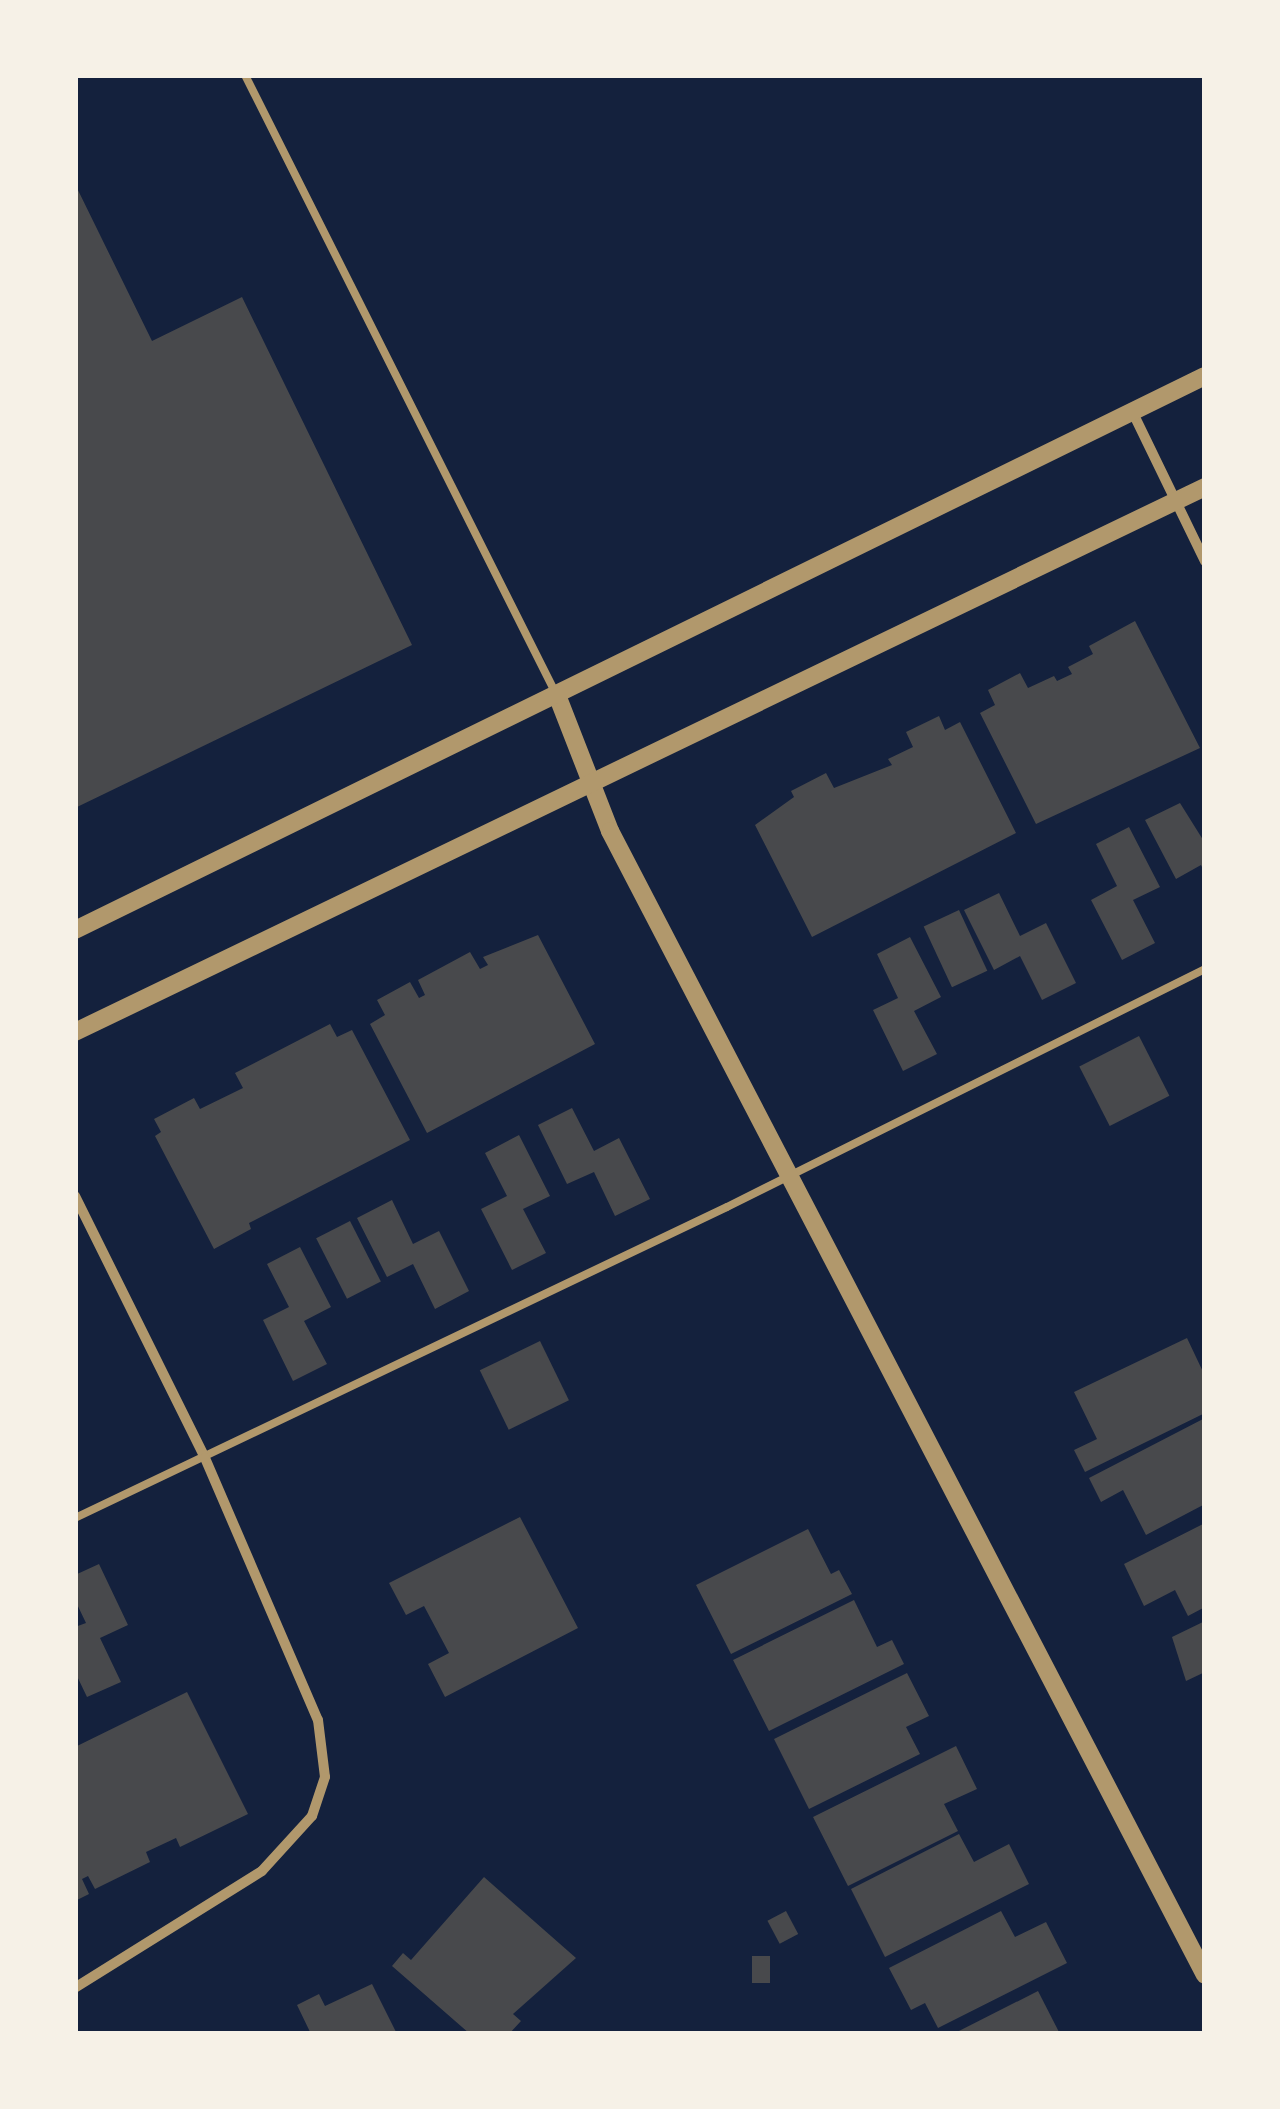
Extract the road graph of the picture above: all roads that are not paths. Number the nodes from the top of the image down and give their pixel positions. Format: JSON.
{"nodes":[{"id":1,"x":245,"y":75,"type":"edge"},
{"id":2,"x":1205,"y":376,"type":"edge"},
{"id":3,"x":1132,"y":413,"type":"junction"},
{"id":4,"x":1205,"y":487,"type":"edge"},
{"id":5,"x":1174,"y":502,"type":"junction"},
{"id":6,"x":1205,"y":562,"type":"edge"},
{"id":7,"x":557,"y":694,"type":"junction"},
{"id":8,"x":591,"y":783,"type":"junction"},
{"id":9,"x":75,"y":930,"type":"edge"},
{"id":10,"x":1205,"y":969,"type":"edge"},
{"id":11,"x":75,"y":1032,"type":"edge"},
{"id":12,"x":788,"y":1177,"type":"junction"},
{"id":13,"x":75,"y":1196,"type":"edge"},
{"id":14,"x":205,"y":1458,"type":"junction"},
{"id":15,"x":75,"y":1518,"type":"edge"},
{"id":16,"x":1205,"y":1976,"type":"edge"},
{"id":17,"x":75,"y":1988,"type":"edge"}],
"edges":[{"from":1,"to":7,"type":"lane"},
{"from":2,"to":3,"type":"street"},
{"from":3,"to":5,"type":"street"},
{"from":3,"to":7,"type":"street"},
{"from":4,"to":5,"type":"street"},
{"from":5,"to":6,"type":"street"},
{"from":5,"to":8,"type":"street"},
{"from":7,"to":8,"type":"street"},
{"from":7,"to":9,"type":"street"},
{"from":8,"to":11,"type":"street"},
{"from":8,"to":12,"type":"street"},
{"from":10,"to":12,"type":"lane"},
{"from":12,"to":14,"type":"lane"},
{"from":12,"to":16,"type":"street"},
{"from":13,"to":14,"type":"street"},
{"from":14,"to":15,"type":"lane"},
{"from":14,"to":17,"type":"street"}]}
